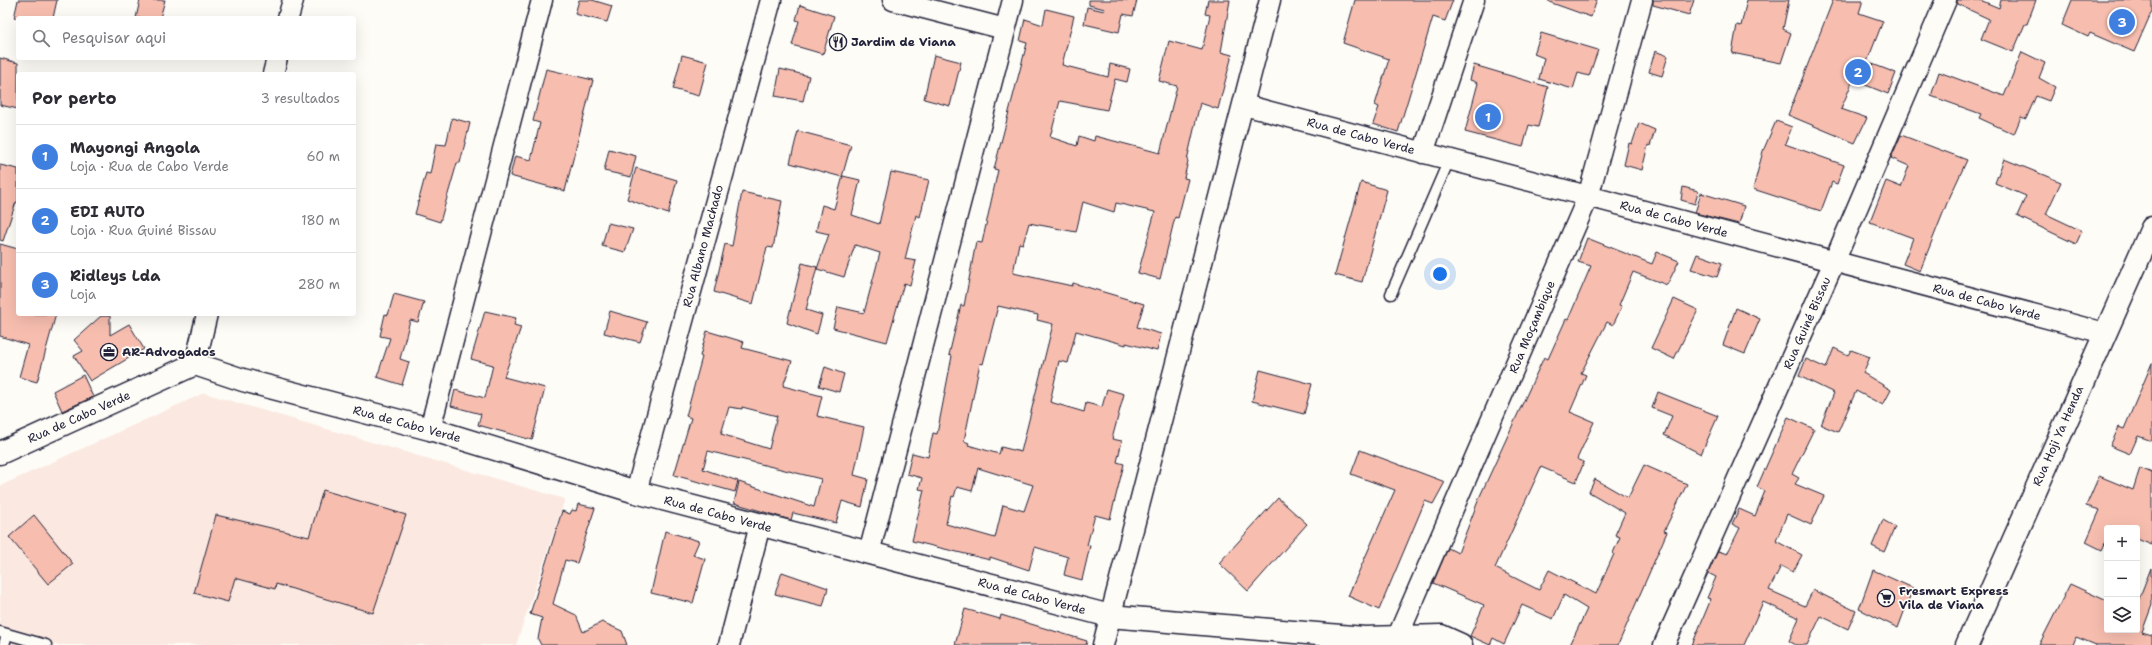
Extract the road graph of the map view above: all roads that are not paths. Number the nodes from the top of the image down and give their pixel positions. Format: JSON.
{"nodes":[{"id":1,"x":293,"y":0,"type":"edge"},
{"id":2,"x":542,"y":0,"type":"edge"},
{"id":3,"x":771,"y":0,"type":"edge"},
{"id":4,"x":893,"y":0,"type":"edge"},
{"id":5,"x":1013,"y":0,"type":"edge"},
{"id":6,"x":1270,"y":0,"type":"edge"},
{"id":7,"x":1474,"y":0,"type":"edge"},
{"id":8,"x":1642,"y":0,"type":"edge"},
{"id":9,"x":1946,"y":0,"type":"edge"},
{"id":10,"x":289,"y":16,"type":"edge"},
{"id":11,"x":1005,"y":29,"type":"junction"},
{"id":12,"x":276,"y":60,"type":"edge"},
{"id":13,"x":274,"y":72,"type":"edge"},
{"id":14,"x":1244,"y":105,"type":"junction"},
{"id":15,"x":1423,"y":153,"type":"junction"},
{"id":16,"x":1449,"y":160,"type":"junction"},
{"id":17,"x":1588,"y":197,"type":"junction"},
{"id":18,"x":2152,"y":228,"type":"edge"},
{"id":19,"x":1834,"y":262,"type":"junction"},
{"id":20,"x":1391,"y":294,"type":"dead end"},
{"id":21,"x":207,"y":316,"type":"edge"},
{"id":22,"x":2104,"y":334,"type":"junction"},
{"id":23,"x":195,"y":364,"type":"junction"},
{"id":24,"x":430,"y":429,"type":"junction"},
{"id":25,"x":0,"y":453,"type":"edge"},
{"id":26,"x":636,"y":492,"type":"junction"},
{"id":27,"x":760,"y":525,"type":"junction"},
{"id":28,"x":869,"y":553,"type":"junction"},
{"id":29,"x":1110,"y":616,"type":"junction"},
{"id":30,"x":3,"y":633,"type":"edge"},
{"id":31,"x":1396,"y":641,"type":"edge"},
{"id":32,"x":4,"y":645,"type":"edge"},
{"id":33,"x":46,"y":645,"type":"edge"},
{"id":34,"x":729,"y":645,"type":"edge"},
{"id":35,"x":1103,"y":645,"type":"edge"},
{"id":36,"x":1461,"y":645,"type":"edge"},
{"id":37,"x":1664,"y":645,"type":"edge"},
{"id":38,"x":1967,"y":645,"type":"edge"}],
"edges":[{"from":1,"to":10,"type":"street"},
{"from":2,"to":24,"type":"street"},
{"from":3,"to":26,"type":"street","name":"Rua Albano Machado"},
{"from":4,"to":11,"type":"street"},
{"from":5,"to":11,"type":"street"},
{"from":6,"to":14,"type":"street"},
{"from":7,"to":15,"type":"street"},
{"from":8,"to":17,"type":"street","name":"Rua Moçambique"},
{"from":9,"to":19,"type":"street","name":"Rua Guiné Bissau"},
{"from":11,"to":28,"type":"street"},
{"from":12,"to":13,"type":"street"},
{"from":14,"to":15,"type":"street","name":"Rua de Cabo Verde"},
{"from":14,"to":29,"type":"street"},
{"from":15,"to":16,"type":"street","name":"Rua de Cabo Verde"},
{"from":16,"to":17,"type":"street","name":"Rua de Cabo Verde"},
{"from":16,"to":20,"type":"lane"},
{"from":17,"to":19,"type":"street","name":"Rua de Cabo Verde"},
{"from":17,"to":31,"type":"street","name":"Rua Moçambique"},
{"from":18,"to":22,"type":"main road","name":"Rua Hoji Ya Henda"},
{"from":19,"to":22,"type":"street","name":"Rua de Cabo Verde"},
{"from":19,"to":37,"type":"street","name":"Rua Guiné Bissau"},
{"from":21,"to":23,"type":"street"},
{"from":22,"to":38,"type":"main road","name":"Rua Hoji Ya Henda"},
{"from":23,"to":24,"type":"main road","name":"Rua de Cabo Verde"},
{"from":23,"to":25,"type":"main road","name":"Rua de Cabo Verde"},
{"from":24,"to":26,"type":"main road","name":"Rua de Cabo Verde"},
{"from":26,"to":27,"type":"main road","name":"Rua de Cabo Verde"},
{"from":27,"to":28,"type":"main road","name":"Rua de Cabo Verde"},
{"from":27,"to":34,"type":"street"},
{"from":28,"to":29,"type":"main road","name":"Rua de Cabo Verde"},
{"from":29,"to":31,"type":"main road","name":"Rua de Cabo Verde"},
{"from":29,"to":35,"type":"street"},
{"from":30,"to":32,"type":"lane"},
{"from":30,"to":33,"type":"lane"},
{"from":31,"to":36,"type":"main road","name":"Rua de Cabo Verde"}]}
